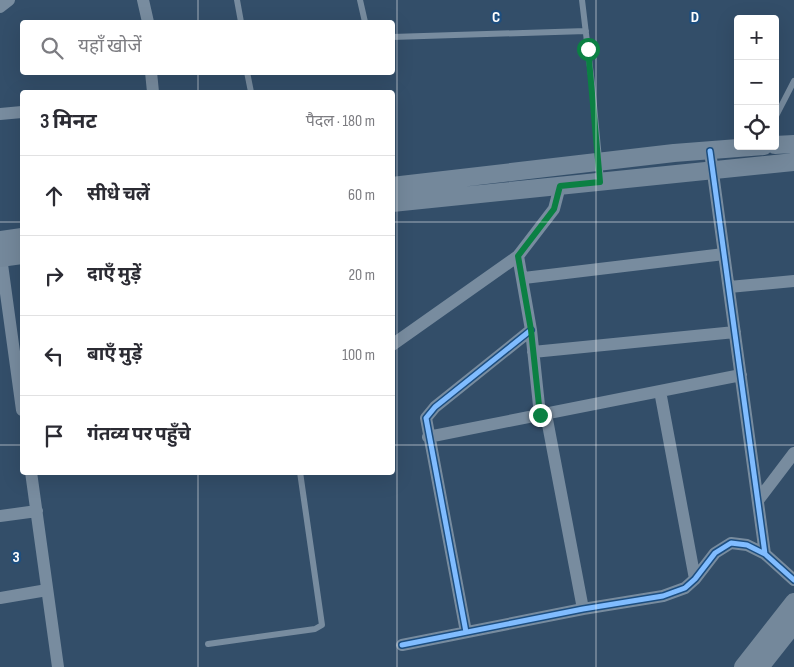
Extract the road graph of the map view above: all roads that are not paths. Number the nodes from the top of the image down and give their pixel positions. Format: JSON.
{"nodes":[{"id":1,"x":9,"y":0,"type":"edge"},
{"id":2,"x":144,"y":0,"type":"edge"},
{"id":3,"x":238,"y":0,"type":"edge"},
{"id":4,"x":360,"y":0,"type":"edge"},
{"id":5,"x":582,"y":0,"type":"edge"},
{"id":6,"x":0,"y":6,"type":"edge"},
{"id":7,"x":148,"y":20,"type":"edge"},
{"id":8,"x":241,"y":20,"type":"edge"},
{"id":9,"x":365,"y":20,"type":"edge"},
{"id":10,"x":586,"y":31,"type":"junction"},
{"id":11,"x":395,"y":37,"type":"edge"},
{"id":12,"x":152,"y":75,"type":"edge"},
{"id":13,"x":248,"y":75,"type":"edge"},
{"id":14,"x":794,"y":81,"type":"edge"},
{"id":15,"x":153,"y":90,"type":"edge"},
{"id":16,"x":251,"y":90,"type":"edge"},
{"id":17,"x":779,"y":110,"type":"edge"},
{"id":18,"x":20,"y":112,"type":"edge"},
{"id":19,"x":0,"y":114,"type":"edge"},
{"id":20,"x":794,"y":144,"type":"edge"},
{"id":21,"x":779,"y":145,"type":"edge"},
{"id":22,"x":734,"y":148,"type":"edge"},
{"id":23,"x":710,"y":150,"type":"junction"},
{"id":24,"x":600,"y":162,"type":"junction"},
{"id":25,"x":794,"y":162,"type":"edge"},
{"id":26,"x":712,"y":171,"type":"junction"},
{"id":27,"x":600,"y":182,"type":"junction"},
{"id":28,"x":395,"y":186,"type":"edge"},
{"id":29,"x":560,"y":186,"type":"junction"},
{"id":30,"x":395,"y":204,"type":"edge"},
{"id":31,"x":20,"y":238,"type":"edge"},
{"id":32,"x":0,"y":252,"type":"edge"},
{"id":33,"x":20,"y":254,"type":"edge"},
{"id":34,"x":724,"y":254,"type":"junction"},
{"id":35,"x":518,"y":256,"type":"junction"},
{"id":36,"x":524,"y":278,"type":"junction"},
{"id":37,"x":794,"y":281,"type":"edge"},
{"id":38,"x":729,"y":287,"type":"junction"},
{"id":39,"x":531,"y":330,"type":"junction"},
{"id":40,"x":735,"y":332,"type":"junction"},
{"id":41,"x":395,"y":344,"type":"edge"},
{"id":42,"x":533,"y":352,"type":"junction"},
{"id":43,"x":741,"y":375,"type":"junction"},
{"id":44,"x":660,"y":391,"type":"junction"},
{"id":45,"x":20,"y":396,"type":"edge"},
{"id":46,"x":543,"y":414,"type":"junction"},
{"id":47,"x":428,"y":437,"type":"junction"},
{"id":48,"x":794,"y":453,"type":"edge"},
{"id":49,"x":31,"y":475,"type":"edge"},
{"id":50,"x":300,"y":475,"type":"edge"},
{"id":51,"x":759,"y":499,"type":"junction"},
{"id":52,"x":36,"y":511,"type":"junction"},
{"id":53,"x":0,"y":516,"type":"edge"},
{"id":54,"x":765,"y":554,"type":"junction"},
{"id":55,"x":695,"y":579,"type":"junction"},
{"id":56,"x":794,"y":580,"type":"edge"},
{"id":57,"x":48,"y":590,"type":"junction"},
{"id":58,"x":0,"y":598,"type":"edge"},
{"id":59,"x":794,"y":602,"type":"edge"},
{"id":60,"x":583,"y":609,"type":"junction"},
{"id":61,"x":794,"y":624,"type":"edge"},
{"id":62,"x":466,"y":632,"type":"junction"},
{"id":63,"x":208,"y":644,"type":"dead end"},
{"id":64,"x":402,"y":645,"type":"dead end"},
{"id":65,"x":58,"y":667,"type":"edge"},
{"id":66,"x":743,"y":667,"type":"edge"},
{"id":67,"x":760,"y":667,"type":"edge"}],
"edges":[{"from":1,"to":6,"type":"street"},
{"from":2,"to":7,"type":"street"},
{"from":3,"to":8,"type":"lane"},
{"from":4,"to":9,"type":"lane"},
{"from":5,"to":10,"type":"lane"},
{"from":10,"to":11,"type":"lane"},
{"from":10,"to":24,"type":"lane"},
{"from":12,"to":15,"type":"street"},
{"from":13,"to":16,"type":"lane"},
{"from":14,"to":17,"type":"lane"},
{"from":18,"to":19,"type":"street"},
{"from":20,"to":21,"type":"main road"},
{"from":22,"to":23,"type":"main road"},
{"from":23,"to":24,"type":"main road"},
{"from":23,"to":26,"type":"street"},
{"from":24,"to":27,"type":"lane"},
{"from":24,"to":28,"type":"main road"},
{"from":25,"to":26,"type":"main road"},
{"from":26,"to":27,"type":"main road"},
{"from":26,"to":34,"type":"street"},
{"from":27,"to":29,"type":"main road"},
{"from":29,"to":30,"type":"main road"},
{"from":29,"to":35,"type":"street"},
{"from":31,"to":32,"type":"main road"},
{"from":32,"to":33,"type":"main road"},
{"from":32,"to":45,"type":"street"},
{"from":34,"to":36,"type":"street"},
{"from":34,"to":38,"type":"street"},
{"from":35,"to":36,"type":"street"},
{"from":35,"to":41,"type":"street"},
{"from":36,"to":39,"type":"street"},
{"from":37,"to":38,"type":"street"},
{"from":38,"to":40,"type":"street"},
{"from":39,"to":42,"type":"street"},
{"from":39,"to":47,"type":"street"},
{"from":40,"to":42,"type":"street"},
{"from":40,"to":43,"type":"street"},
{"from":42,"to":46,"type":"street"},
{"from":43,"to":44,"type":"street"},
{"from":43,"to":51,"type":"street"},
{"from":44,"to":46,"type":"street"},
{"from":44,"to":55,"type":"street"},
{"from":46,"to":47,"type":"street"},
{"from":46,"to":60,"type":"street"},
{"from":47,"to":62,"type":"street"},
{"from":48,"to":51,"type":"street"},
{"from":49,"to":52,"type":"street"},
{"from":50,"to":63,"type":"lane"},
{"from":51,"to":54,"type":"street"},
{"from":52,"to":53,"type":"street"},
{"from":52,"to":57,"type":"street"},
{"from":54,"to":55,"type":"street"},
{"from":54,"to":56,"type":"street"},
{"from":55,"to":60,"type":"street"},
{"from":57,"to":58,"type":"street"},
{"from":57,"to":65,"type":"street"},
{"from":59,"to":66,"type":"main road"},
{"from":60,"to":62,"type":"street"},
{"from":61,"to":67,"type":"main road"},
{"from":62,"to":64,"type":"street"}]}
